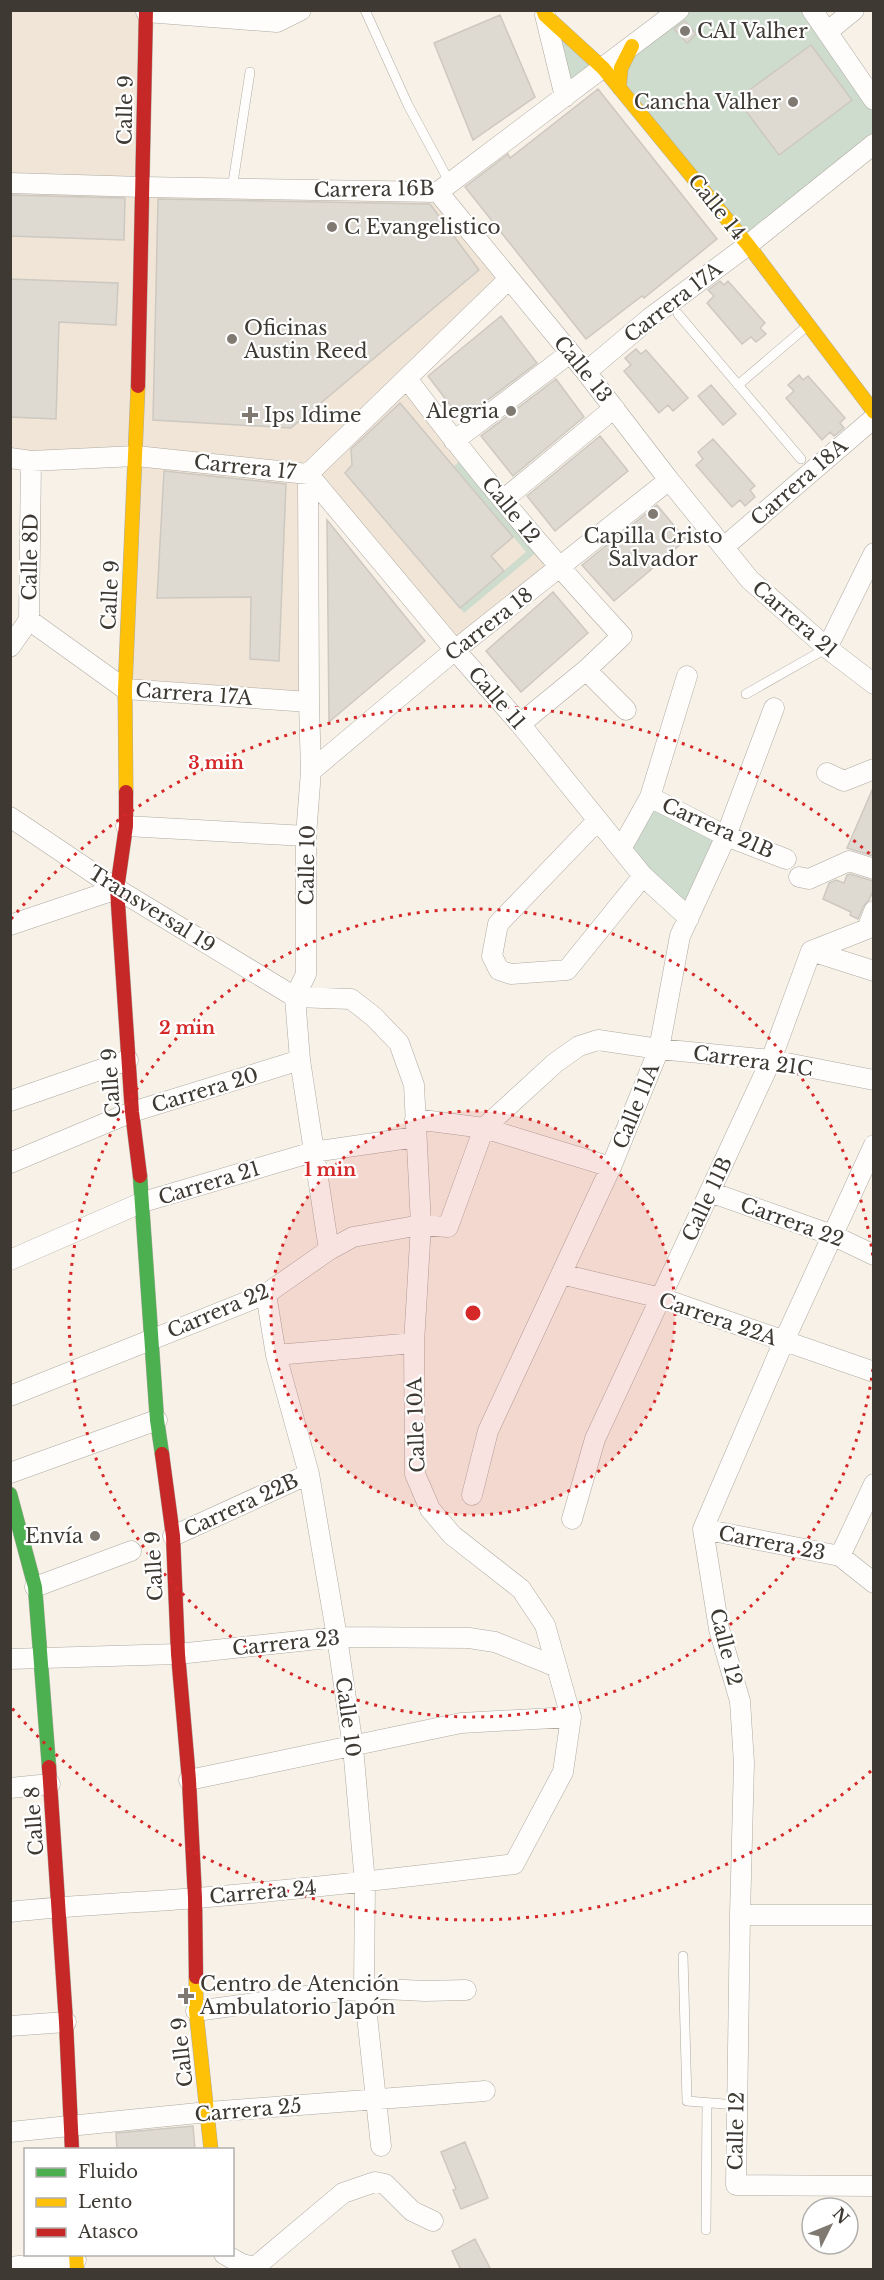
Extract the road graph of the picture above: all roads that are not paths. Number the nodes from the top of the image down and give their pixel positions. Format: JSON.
{"nodes":[{"id":1,"x":301,"y":10,"type":"edge"},
{"id":2,"x":365,"y":10,"type":"edge"},
{"id":3,"x":679,"y":10,"type":"edge"},
{"id":4,"x":812,"y":10,"type":"edge"},
{"id":5,"x":854,"y":10,"type":"edge"},
{"id":6,"x":146,"y":11,"type":"edge"},
{"id":7,"x":544,"y":13,"type":"edge"},
{"id":8,"x":827,"y":32,"type":"junction"},
{"id":9,"x":632,"y":46,"type":"junction"},
{"id":10,"x":603,"y":68,"type":"junction"},
{"id":11,"x":250,"y":72,"type":"dead end"},
{"id":12,"x":619,"y":87,"type":"junction"},
{"id":13,"x":565,"y":97,"type":"junction"},
{"id":14,"x":873,"y":100,"type":"edge"},
{"id":15,"x":873,"y":144,"type":"edge"},
{"id":16,"x":10,"y":183,"type":"edge"},
{"id":17,"x":143,"y":187,"type":"junction"},
{"id":18,"x":444,"y":188,"type":"junction"},
{"id":19,"x":232,"y":189,"type":"junction"},
{"id":20,"x":748,"y":245,"type":"junction"},
{"id":21,"x":510,"y":279,"type":"junction"},
{"id":22,"x":678,"y":315,"type":"dead end"},
{"id":23,"x":808,"y":326,"type":"junction"},
{"id":24,"x":570,"y":352,"type":"junction"},
{"id":25,"x":586,"y":372,"type":"junction"},
{"id":26,"x":408,"y":380,"type":"junction"},
{"id":27,"x":738,"y":385,"type":"junction"},
{"id":28,"x":615,"y":409,"type":"junction"},
{"id":29,"x":873,"y":412,"type":"edge"},
{"id":30,"x":873,"y":418,"type":"edge"},
{"id":31,"x":454,"y":441,"type":"junction"},
{"id":32,"x":136,"y":456,"type":"junction"},
{"id":33,"x":10,"y":458,"type":"edge"},
{"id":34,"x":801,"y":459,"type":"dead end"},
{"id":35,"x":31,"y":461,"type":"junction"},
{"id":36,"x":308,"y":474,"type":"junction"},
{"id":37,"x":669,"y":480,"type":"junction"},
{"id":38,"x":503,"y":500,"type":"junction"},
{"id":39,"x":724,"y":547,"type":"junction"},
{"id":40,"x":873,"y":553,"type":"edge"},
{"id":41,"x":559,"y":569,"type":"junction"},
{"id":42,"x":29,"y":620,"type":"junction"},
{"id":43,"x":10,"y":647,"type":"edge"},
{"id":44,"x":826,"y":648,"type":"junction"},
{"id":45,"x":454,"y":650,"type":"junction"},
{"id":46,"x":586,"y":670,"type":"junction"},
{"id":47,"x":687,"y":676,"type":"dead end"},
{"id":48,"x":873,"y":684,"type":"edge"},
{"id":49,"x":125,"y":689,"type":"junction"},
{"id":50,"x":746,"y":694,"type":"dead end"},
{"id":51,"x":309,"y":702,"type":"junction"},
{"id":52,"x":774,"y":708,"type":"dead end"},
{"id":53,"x":626,"y":710,"type":"dead end"},
{"id":54,"x":520,"y":724,"type":"junction"},
{"id":55,"x":873,"y":769,"type":"edge"},
{"id":56,"x":311,"y":771,"type":"junction"},
{"id":57,"x":827,"y":773,"type":"dead end"},
{"id":58,"x":650,"y":797,"type":"junction"},
{"id":59,"x":10,"y":817,"type":"edge"},
{"id":60,"x":597,"y":821,"type":"junction"},
{"id":61,"x":126,"y":826,"type":"junction"},
{"id":62,"x":306,"y":836,"type":"junction"},
{"id":63,"x":726,"y":836,"type":"junction"},
{"id":64,"x":621,"y":849,"type":"junction"},
{"id":65,"x":786,"y":859,"type":"dead end"},
{"id":66,"x":873,"y":869,"type":"edge"},
{"id":67,"x":643,"y":876,"type":"junction"},
{"id":68,"x":799,"y":877,"type":"dead end"},
{"id":69,"x":117,"y":890,"type":"junction"},
{"id":70,"x":873,"y":911,"type":"edge"},
{"id":71,"x":689,"y":918,"type":"junction"},
{"id":72,"x":10,"y":925,"type":"edge"},
{"id":73,"x":812,"y":951,"type":"junction"},
{"id":74,"x":873,"y":971,"type":"edge"},
{"id":75,"x":295,"y":997,"type":"junction"},
{"id":76,"x":659,"y":1049,"type":"junction"},
{"id":77,"x":128,"y":1060,"type":"junction"},
{"id":78,"x":300,"y":1060,"type":"junction"},
{"id":79,"x":771,"y":1060,"type":"junction"},
{"id":80,"x":873,"y":1080,"type":"edge"},
{"id":81,"x":10,"y":1101,"type":"edge"},
{"id":82,"x":132,"y":1112,"type":"junction"},
{"id":83,"x":415,"y":1128,"type":"junction"},
{"id":84,"x":484,"y":1128,"type":"junction"},
{"id":85,"x":873,"y":1145,"type":"edge"},
{"id":86,"x":313,"y":1152,"type":"junction"},
{"id":87,"x":10,"y":1163,"type":"edge"},
{"id":88,"x":611,"y":1167,"type":"junction"},
{"id":89,"x":868,"y":1175,"type":"edge"},
{"id":90,"x":710,"y":1192,"type":"junction"},
{"id":91,"x":143,"y":1202,"type":"junction"},
{"id":92,"x":421,"y":1225,"type":"junction"},
{"id":93,"x":832,"y":1235,"type":"junction"},
{"id":94,"x":329,"y":1250,"type":"junction"},
{"id":95,"x":873,"y":1255,"type":"edge"},
{"id":96,"x":10,"y":1260,"type":"edge"},
{"id":97,"x":561,"y":1274,"type":"junction"},
{"id":98,"x":266,"y":1294,"type":"junction"},
{"id":99,"x":661,"y":1298,"type":"junction"},
{"id":100,"x":153,"y":1338,"type":"junction"},
{"id":101,"x":784,"y":1341,"type":"junction"},
{"id":102,"x":414,"y":1343,"type":"junction"},
{"id":103,"x":276,"y":1355,"type":"junction"},
{"id":104,"x":873,"y":1372,"type":"edge"},
{"id":105,"x":10,"y":1396,"type":"edge"},
{"id":106,"x":158,"y":1420,"type":"junction"},
{"id":107,"x":10,"y":1473,"type":"edge"},
{"id":108,"x":309,"y":1474,"type":"junction"},
{"id":109,"x":873,"y":1484,"type":"edge"},
{"id":110,"x":10,"y":1494,"type":"edge"},
{"id":111,"x":472,"y":1494,"type":"dead end"},
{"id":112,"x":572,"y":1519,"type":"dead end"},
{"id":113,"x":703,"y":1529,"type":"junction"},
{"id":114,"x":173,"y":1536,"type":"junction"},
{"id":115,"x":131,"y":1551,"type":"dead end"},
{"id":116,"x":840,"y":1557,"type":"junction"},
{"id":117,"x":873,"y":1583,"type":"edge"},
{"id":118,"x":35,"y":1587,"type":"junction"},
{"id":119,"x":337,"y":1637,"type":"junction"},
{"id":120,"x":178,"y":1654,"type":"junction"},
{"id":121,"x":42,"y":1657,"type":"junction"},
{"id":122,"x":10,"y":1659,"type":"edge"},
{"id":123,"x":557,"y":1667,"type":"junction"},
{"id":124,"x":571,"y":1717,"type":"junction"},
{"id":125,"x":353,"y":1747,"type":"junction"},
{"id":126,"x":189,"y":1780,"type":"junction"},
{"id":127,"x":50,"y":1784,"type":"junction"},
{"id":128,"x":10,"y":1788,"type":"edge"},
{"id":129,"x":514,"y":1864,"type":"joint"},
{"id":130,"x":365,"y":1883,"type":"junction"},
{"id":131,"x":195,"y":1898,"type":"junction"},
{"id":132,"x":59,"y":1906,"type":"junction"},
{"id":133,"x":10,"y":1912,"type":"edge"},
{"id":134,"x":740,"y":1915,"type":"junction"},
{"id":135,"x":873,"y":1915,"type":"edge"},
{"id":136,"x":683,"y":1956,"type":"dead end"},
{"id":137,"x":364,"y":1988,"type":"junction"},
{"id":138,"x":466,"y":1990,"type":"dead end"},
{"id":139,"x":196,"y":2011,"type":"junction"},
{"id":140,"x":66,"y":2022,"type":"junction"},
{"id":141,"x":10,"y":2026,"type":"edge"},
{"id":142,"x":485,"y":2091,"type":"dead end"},
{"id":143,"x":376,"y":2100,"type":"junction"},
{"id":144,"x":707,"y":2104,"type":"junction"},
{"id":145,"x":736,"y":2105,"type":"junction"},
{"id":146,"x":208,"y":2112,"type":"junction"},
{"id":147,"x":71,"y":2127,"type":"junction"},
{"id":148,"x":10,"y":2132,"type":"edge"},
{"id":149,"x":381,"y":2146,"type":"dead end"},
{"id":150,"x":72,"y":2148,"type":"edge"},
{"id":151,"x":211,"y":2148,"type":"edge"},
{"id":152,"x":873,"y":2186,"type":"edge"},
{"id":153,"x":433,"y":2221,"type":"dead end"},
{"id":154,"x":706,"y":2230,"type":"dead end"},
{"id":155,"x":228,"y":2256,"type":"edge"},
{"id":156,"x":76,"y":2261,"type":"edge"},
{"id":157,"x":10,"y":2267,"type":"edge"}],
"edges":[{"from":1,"to":6,"type":"street"},
{"from":2,"to":18,"type":"lane"},
{"from":3,"to":9,"type":"street","name":"Carrera 16B"},
{"from":4,"to":8,"type":"street"},
{"from":5,"to":8,"type":"street"},
{"from":6,"to":17,"type":"street","name":"Calle 9"},
{"from":7,"to":10,"type":"street","name":"Calle 14"},
{"from":7,"to":13,"type":"street","name":"Calle 14"},
{"from":8,"to":14,"type":"street"},
{"from":9,"to":10,"type":"street","name":"Carrera 16B"},
{"from":9,"to":12,"type":"street"},
{"from":10,"to":12,"type":"street","name":"Calle 14"},
{"from":10,"to":13,"type":"street","name":"Carrera 16B"},
{"from":11,"to":19,"type":"lane"},
{"from":12,"to":20,"type":"street","name":"Calle 14"},
{"from":13,"to":18,"type":"street","name":"Carrera 16B"},
{"from":15,"to":20,"type":"street","name":"Carrera 17A"},
{"from":16,"to":17,"type":"street","name":"Carrera 16B"},
{"from":17,"to":19,"type":"street","name":"Carrera 16B"},
{"from":17,"to":32,"type":"street","name":"Calle 9"},
{"from":18,"to":19,"type":"street","name":"Carrera 16B"},
{"from":18,"to":21,"type":"street","name":"Calle 13"},
{"from":20,"to":23,"type":"street","name":"Calle 14"},
{"from":20,"to":25,"type":"street","name":"Carrera 17A"},
{"from":21,"to":24,"type":"street","name":"Calle 13"},
{"from":21,"to":26,"type":"street","name":"Carrera 17"},
{"from":22,"to":27,"type":"lane"},
{"from":23,"to":27,"type":"lane"},
{"from":23,"to":29,"type":"street","name":"Calle 14"},
{"from":24,"to":25,"type":"street","name":"Calle 13"},
{"from":24,"to":31,"type":"street"},
{"from":25,"to":28,"type":"street","name":"Calle 13"},
{"from":26,"to":31,"type":"street","name":"Calle 12"},
{"from":26,"to":36,"type":"street","name":"Carrera 17"},
{"from":27,"to":34,"type":"lane"},
{"from":28,"to":37,"type":"street","name":"Calle 13"},
{"from":28,"to":38,"type":"street"},
{"from":30,"to":39,"type":"street","name":"Carrera 18A"},
{"from":31,"to":38,"type":"street","name":"Calle 12"},
{"from":32,"to":35,"type":"street","name":"Carrera 17"},
{"from":32,"to":36,"type":"street","name":"Carrera 17"},
{"from":32,"to":49,"type":"street","name":"Calle 9"},
{"from":33,"to":35,"type":"street","name":"Carrera 17"},
{"from":35,"to":42,"type":"street","name":"Calle 8D"},
{"from":36,"to":45,"type":"street","name":"Calle 11"},
{"from":36,"to":51,"type":"street","name":"Calle 10"},
{"from":37,"to":39,"type":"street","name":"Calle 13"},
{"from":37,"to":41,"type":"street","name":"Carrera 18"},
{"from":38,"to":41,"type":"street","name":"Calle 12"},
{"from":39,"to":44,"type":"street","name":"Carrera 21"},
{"from":40,"to":44,"type":"street"},
{"from":41,"to":45,"type":"street","name":"Carrera 18"},
{"from":41,"to":46,"type":"street","name":"Calle 12"},
{"from":42,"to":43,"type":"street","name":"Calle 8D"},
{"from":42,"to":49,"type":"street","name":"Carrera 17A"},
{"from":44,"to":48,"type":"street","name":"Carrera 21"},
{"from":44,"to":50,"type":"lane"},
{"from":45,"to":54,"type":"street","name":"Calle 11"},
{"from":45,"to":56,"type":"street","name":"Carrera 18"},
{"from":46,"to":53,"type":"street"},
{"from":46,"to":54,"type":"street"},
{"from":47,"to":58,"type":"street"},
{"from":49,"to":51,"type":"street","name":"Carrera 17A"},
{"from":49,"to":61,"type":"street","name":"Calle 9"},
{"from":51,"to":56,"type":"street","name":"Calle 10"},
{"from":52,"to":63,"type":"street","name":"Calle 11A"},
{"from":54,"to":60,"type":"street","name":"Calle 11"},
{"from":55,"to":57,"type":"street"},
{"from":56,"to":62,"type":"street","name":"Calle 10"},
{"from":58,"to":63,"type":"street","name":"Carrera 21B"},
{"from":58,"to":64,"type":"street"},
{"from":59,"to":69,"type":"street","name":"Transversal 19"},
{"from":60,"to":64,"type":"street","name":"Calle 11"},
{"from":60,"to":67,"type":"street"},
{"from":61,"to":62,"type":"street"},
{"from":61,"to":69,"type":"street","name":"Calle 9"},
{"from":62,"to":75,"type":"street","name":"Calle 10"},
{"from":63,"to":65,"type":"street","name":"Carrera 21B"},
{"from":63,"to":71,"type":"street","name":"Calle 11A"},
{"from":64,"to":67,"type":"street","name":"Calle 11"},
{"from":66,"to":68,"type":"street"},
{"from":67,"to":71,"type":"street","name":"Calle 11"},
{"from":69,"to":72,"type":"street"},
{"from":69,"to":75,"type":"street","name":"Transversal 19"},
{"from":69,"to":77,"type":"street","name":"Calle 9"},
{"from":70,"to":73,"type":"street"},
{"from":71,"to":76,"type":"street","name":"Calle 11A"},
{"from":73,"to":74,"type":"street"},
{"from":73,"to":79,"type":"street","name":"Calle 11B"},
{"from":75,"to":78,"type":"street","name":"Calle 10"},
{"from":75,"to":83,"type":"street","name":"Calle 10A"},
{"from":76,"to":79,"type":"street","name":"Carrera 21C"},
{"from":76,"to":84,"type":"street","name":"Carrera 21C"},
{"from":76,"to":88,"type":"street","name":"Calle 11A"},
{"from":77,"to":81,"type":"street"},
{"from":77,"to":82,"type":"street","name":"Calle 9"},
{"from":78,"to":82,"type":"street","name":"Carrera 20"},
{"from":78,"to":86,"type":"street","name":"Calle 10"},
{"from":79,"to":80,"type":"street","name":"Carrera 21C"},
{"from":79,"to":90,"type":"street","name":"Calle 11B"},
{"from":82,"to":87,"type":"street","name":"Carrera 20"},
{"from":82,"to":91,"type":"street","name":"Calle 9"},
{"from":83,"to":84,"type":"street"},
{"from":83,"to":86,"type":"street","name":"Carrera 21"},
{"from":83,"to":92,"type":"street","name":"Calle 10A"},
{"from":84,"to":88,"type":"street"},
{"from":84,"to":92,"type":"street"},
{"from":85,"to":89,"type":"street"},
{"from":86,"to":91,"type":"street","name":"Carrera 21"},
{"from":86,"to":94,"type":"street","name":"Calle 10"},
{"from":88,"to":97,"type":"street","name":"Calle 11A"},
{"from":89,"to":93,"type":"street"},
{"from":90,"to":93,"type":"street","name":"Carrera 22"},
{"from":90,"to":99,"type":"street","name":"Calle 11B"},
{"from":91,"to":96,"type":"street","name":"Carrera 21"},
{"from":91,"to":100,"type":"street","name":"Calle 9"},
{"from":92,"to":94,"type":"street","name":"Carrera 22"},
{"from":92,"to":102,"type":"street","name":"Calle 10A"},
{"from":93,"to":95,"type":"street","name":"Carrera 22"},
{"from":93,"to":101,"type":"street"},
{"from":94,"to":98,"type":"street","name":"Carrera 22"},
{"from":97,"to":99,"type":"street","name":"Carrera 22A"},
{"from":97,"to":111,"type":"street","name":"Calle 11A"},
{"from":98,"to":100,"type":"street","name":"Carrera 22"},
{"from":98,"to":103,"type":"street","name":"Calle 10"},
{"from":99,"to":101,"type":"street","name":"Carrera 22A"},
{"from":99,"to":112,"type":"street","name":"Calle 11B"},
{"from":100,"to":105,"type":"street","name":"Carrera 22"},
{"from":100,"to":106,"type":"street","name":"Calle 9"},
{"from":101,"to":104,"type":"street","name":"Carrera 22A"},
{"from":101,"to":113,"type":"street"},
{"from":102,"to":103,"type":"street"},
{"from":102,"to":123,"type":"street","name":"Calle 10A"},
{"from":103,"to":108,"type":"street","name":"Calle 10"},
{"from":106,"to":107,"type":"street"},
{"from":106,"to":114,"type":"street","name":"Calle 9"},
{"from":108,"to":114,"type":"street","name":"Carrera 22B"},
{"from":108,"to":119,"type":"street","name":"Calle 10"},
{"from":109,"to":116,"type":"street"},
{"from":110,"to":118,"type":"street","name":"Calle 8"},
{"from":113,"to":116,"type":"street","name":"Carrera 23"},
{"from":113,"to":134,"type":"street","name":"Calle 12"},
{"from":114,"to":120,"type":"street","name":"Calle 9"},
{"from":115,"to":118,"type":"street"},
{"from":116,"to":117,"type":"street"},
{"from":118,"to":121,"type":"street","name":"Calle 8"},
{"from":119,"to":120,"type":"street","name":"Carrera 23"},
{"from":119,"to":123,"type":"street","name":"Carrera 23"},
{"from":119,"to":125,"type":"street","name":"Calle 10"},
{"from":120,"to":121,"type":"street","name":"Carrera 23"},
{"from":120,"to":126,"type":"street","name":"Calle 9"},
{"from":121,"to":122,"type":"street","name":"Carrera 23"},
{"from":121,"to":127,"type":"street","name":"Calle 8"},
{"from":123,"to":124,"type":"street","name":"Calle 10A"},
{"from":124,"to":125,"type":"street"},
{"from":124,"to":129,"type":"street","name":"Calle 10A"},
{"from":125,"to":126,"type":"street"},
{"from":125,"to":130,"type":"street","name":"Calle 10"},
{"from":126,"to":131,"type":"street","name":"Calle 9"},
{"from":127,"to":128,"type":"street"},
{"from":127,"to":132,"type":"street","name":"Calle 8"},
{"from":129,"to":130,"type":"street","name":"Carrera 24"},
{"from":130,"to":131,"type":"street","name":"Carrera 24"},
{"from":130,"to":137,"type":"street","name":"Calle 10"},
{"from":131,"to":132,"type":"street","name":"Carrera 24"},
{"from":131,"to":139,"type":"street","name":"Calle 9"},
{"from":132,"to":133,"type":"street","name":"Carrera 24"},
{"from":132,"to":140,"type":"street","name":"Calle 8"},
{"from":134,"to":135,"type":"street"},
{"from":134,"to":145,"type":"street","name":"Calle 12"},
{"from":136,"to":144,"type":"lane"},
{"from":137,"to":138,"type":"street"},
{"from":137,"to":139,"type":"street"},
{"from":137,"to":143,"type":"street","name":"Calle 10"},
{"from":139,"to":146,"type":"street","name":"Calle 9"},
{"from":140,"to":141,"type":"street"},
{"from":140,"to":147,"type":"street","name":"Calle 8"},
{"from":142,"to":143,"type":"street","name":"Carrera 25"},
{"from":143,"to":146,"type":"street","name":"Carrera 25"},
{"from":143,"to":149,"type":"street","name":"Calle 10"},
{"from":144,"to":145,"type":"lane"},
{"from":144,"to":154,"type":"lane"},
{"from":145,"to":152,"type":"street","name":"Calle 12"},
{"from":146,"to":147,"type":"street","name":"Carrera 25"},
{"from":146,"to":151,"type":"street","name":"Calle 9"},
{"from":147,"to":148,"type":"street","name":"Carrera 25"},
{"from":147,"to":150,"type":"street","name":"Calle 8"},
{"from":153,"to":155,"type":"street"},
{"from":156,"to":157,"type":"street"}]}
